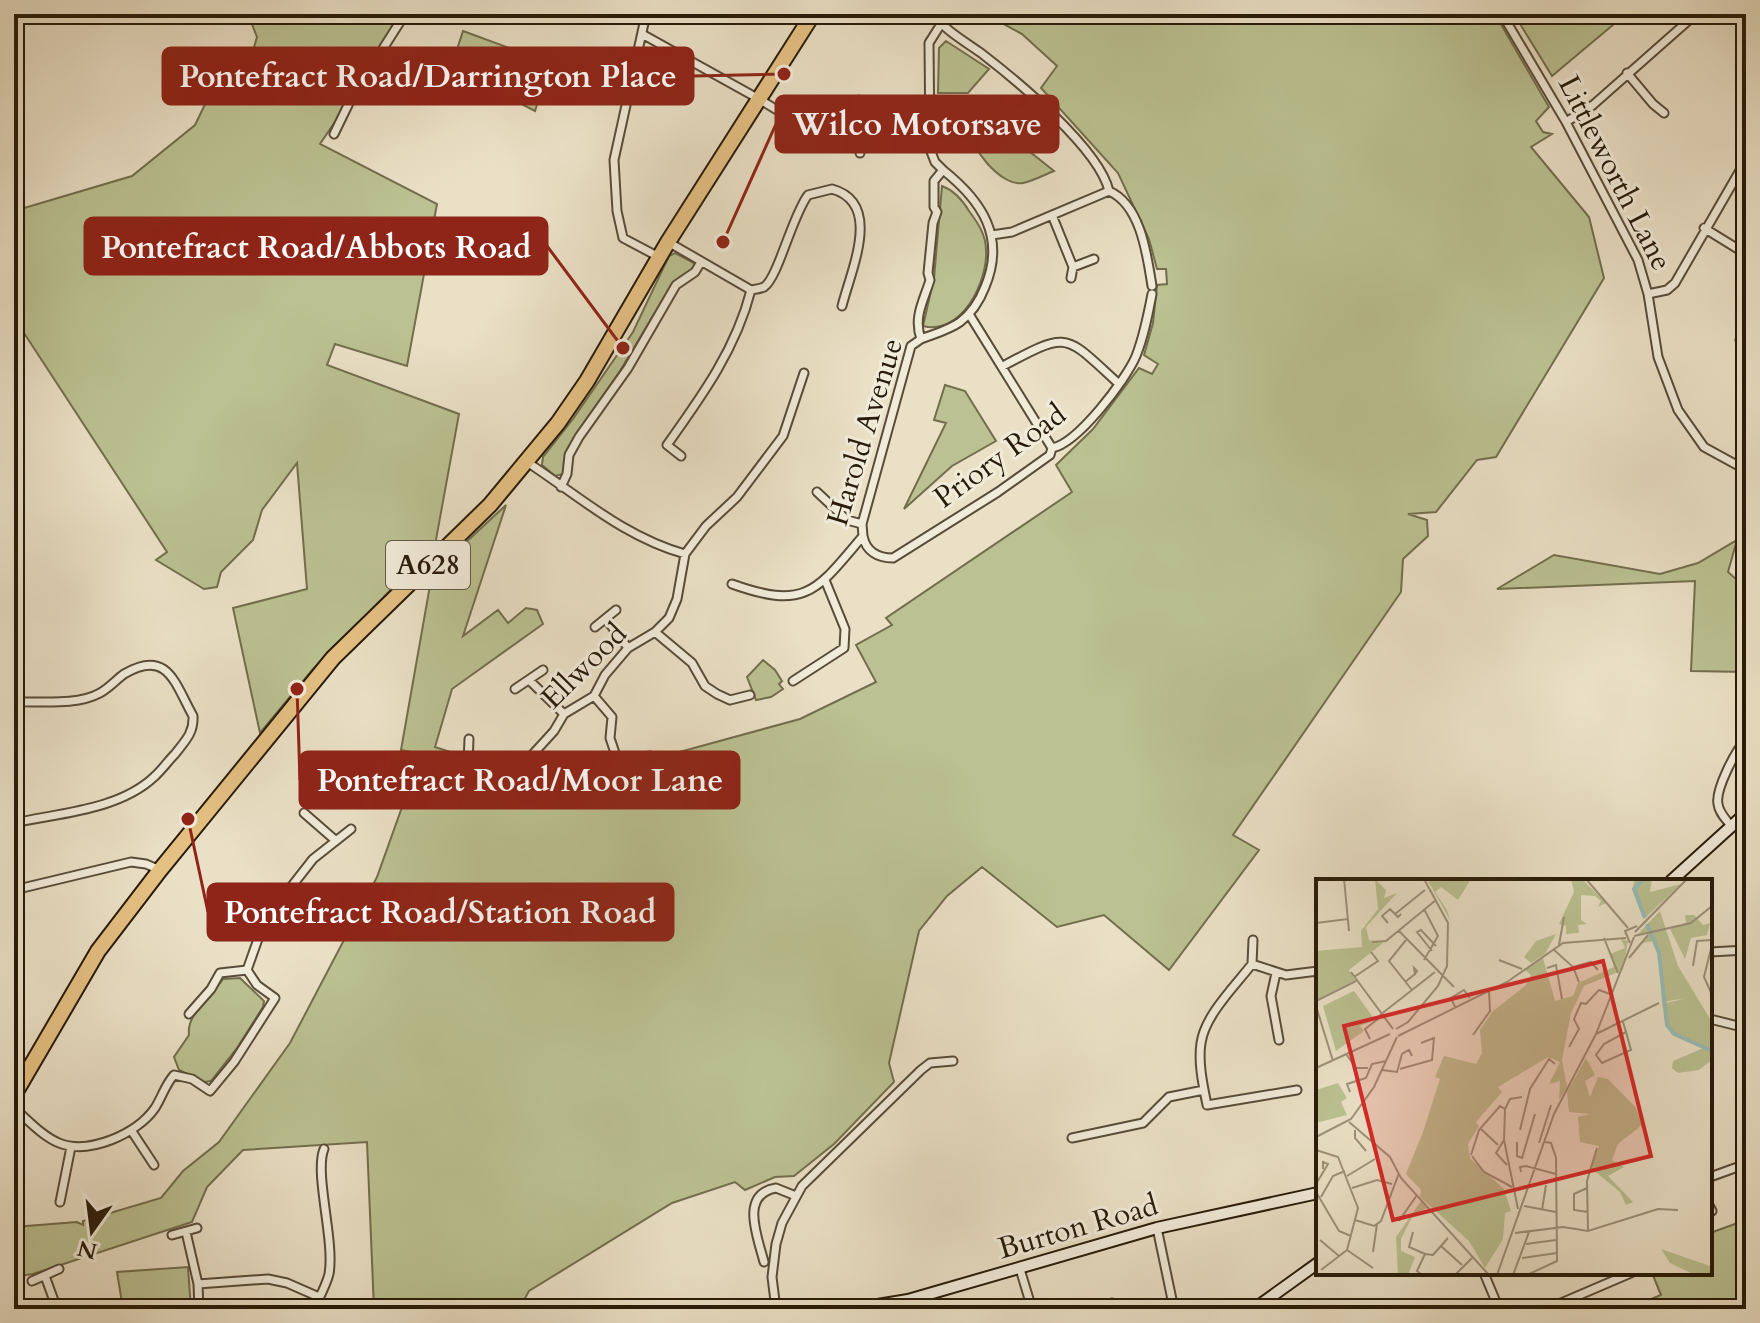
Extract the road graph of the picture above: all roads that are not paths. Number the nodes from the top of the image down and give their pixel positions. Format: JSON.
{"nodes":[{"id":1,"x":405,"y":14,"type":"edge"},
{"id":2,"x":646,"y":14,"type":"edge"},
{"id":3,"x":813,"y":14,"type":"edge"},
{"id":4,"x":933,"y":14,"type":"edge"},
{"id":5,"x":1502,"y":14,"type":"edge"},
{"id":6,"x":1696,"y":14,"type":"edge"},
{"id":7,"x":941,"y":24,"type":"junction"},
{"id":8,"x":642,"y":34,"type":"junction"},
{"id":9,"x":1627,"y":73,"type":"junction"},
{"id":10,"x":759,"y":99,"type":"junction"},
{"id":11,"x":859,"y":100,"type":"dead end"},
{"id":12,"x":1664,"y":113,"type":"dead end"},
{"id":13,"x":1566,"y":122,"type":"junction"},
{"id":14,"x":334,"y":134,"type":"dead end"},
{"id":15,"x":860,"y":136,"type":"junction"},
{"id":16,"x":860,"y":153,"type":"dead end"},
{"id":17,"x":1746,"y":160,"type":"edge"},
{"id":18,"x":943,"y":170,"type":"junction"},
{"id":19,"x":1109,"y":191,"type":"junction"},
{"id":20,"x":1052,"y":215,"type":"junction"},
{"id":21,"x":1704,"y":228,"type":"junction"},
{"id":22,"x":992,"y":235,"type":"junction"},
{"id":23,"x":668,"y":242,"type":"junction"},
{"id":24,"x":1746,"y":254,"type":"edge"},
{"id":25,"x":659,"y":257,"type":"junction"},
{"id":26,"x":1094,"y":259,"type":"dead end"},
{"id":27,"x":701,"y":262,"type":"junction"},
{"id":28,"x":1073,"y":267,"type":"junction"},
{"id":29,"x":1071,"y":278,"type":"dead end"},
{"id":30,"x":751,"y":290,"type":"junction"},
{"id":31,"x":1648,"y":294,"type":"junction"},
{"id":32,"x":842,"y":306,"type":"dead end"},
{"id":33,"x":969,"y":314,"type":"junction"},
{"id":34,"x":921,"y":339,"type":"junction"},
{"id":35,"x":1003,"y":366,"type":"junction"},
{"id":36,"x":804,"y":373,"type":"dead end"},
{"id":37,"x":1119,"y":384,"type":"junction"},
{"id":38,"x":1052,"y":448,"type":"junction"},
{"id":39,"x":681,"y":456,"type":"dead end"},
{"id":40,"x":527,"y":462,"type":"junction"},
{"id":41,"x":1746,"y":470,"type":"edge"},
{"id":42,"x":561,"y":487,"type":"junction"},
{"id":43,"x":817,"y":492,"type":"dead end"},
{"id":44,"x":862,"y":524,"type":"junction"},
{"id":45,"x":863,"y":536,"type":"junction"},
{"id":46,"x":685,"y":554,"type":"junction"},
{"id":47,"x":825,"y":580,"type":"junction"},
{"id":48,"x":732,"y":584,"type":"dead end"},
{"id":49,"x":616,"y":610,"type":"dead end"},
{"id":50,"x":606,"y":619,"type":"junction"},
{"id":51,"x":595,"y":627,"type":"dead end"},
{"id":52,"x":655,"y":632,"type":"junction"},
{"id":53,"x":628,"y":648,"type":"junction"},
{"id":54,"x":543,"y":670,"type":"dead end"},
{"id":55,"x":529,"y":680,"type":"junction"},
{"id":56,"x":793,"y":681,"type":"dead end"},
{"id":57,"x":515,"y":689,"type":"dead end"},
{"id":58,"x":750,"y":695,"type":"dead end"},
{"id":59,"x":594,"y":696,"type":"junction"},
{"id":60,"x":723,"y":697,"type":"junction"},
{"id":61,"x":14,"y":702,"type":"edge"},
{"id":62,"x":719,"y":706,"type":"dead end"},
{"id":63,"x":564,"y":714,"type":"junction"},
{"id":64,"x":469,"y":739,"type":"dead end"},
{"id":65,"x":1746,"y":740,"type":"edge"},
{"id":66,"x":650,"y":756,"type":"dead end"},
{"id":67,"x":480,"y":783,"type":"junction"},
{"id":68,"x":475,"y":796,"type":"dead end"},
{"id":69,"x":304,"y":813,"type":"dead end"},
{"id":70,"x":1746,"y":813,"type":"edge"},
{"id":71,"x":14,"y":823,"type":"edge"},
{"id":72,"x":1731,"y":826,"type":"junction"},
{"id":73,"x":351,"y":829,"type":"dead end"},
{"id":74,"x":335,"y":840,"type":"junction"},
{"id":75,"x":160,"y":870,"type":"junction"},
{"id":76,"x":1673,"y":879,"type":"edge"},
{"id":77,"x":14,"y":890,"type":"edge"},
{"id":78,"x":281,"y":910,"type":"junction"},
{"id":79,"x":310,"y":929,"type":"dead end"},
{"id":80,"x":1253,"y":940,"type":"dead end"},
{"id":81,"x":1746,"y":950,"type":"edge"},
{"id":82,"x":1712,"y":951,"type":"edge"},
{"id":83,"x":1252,"y":964,"type":"junction"},
{"id":84,"x":247,"y":970,"type":"junction"},
{"id":85,"x":1316,"y":971,"type":"edge"},
{"id":86,"x":1276,"y":973,"type":"junction"},
{"id":87,"x":189,"y":1014,"type":"dead end"},
{"id":88,"x":1712,"y":1020,"type":"edge"},
{"id":89,"x":1746,"y":1028,"type":"edge"},
{"id":90,"x":1279,"y":1040,"type":"dead end"},
{"id":91,"x":953,"y":1061,"type":"dead end"},
{"id":92,"x":1204,"y":1090,"type":"junction"},
{"id":93,"x":1297,"y":1090,"type":"dead end"},
{"id":94,"x":14,"y":1095,"type":"edge"},
{"id":95,"x":14,"y":1108,"type":"edge"},
{"id":96,"x":131,"y":1130,"type":"junction"},
{"id":97,"x":1072,"y":1138,"type":"dead end"},
{"id":98,"x":71,"y":1147,"type":"junction"},
{"id":99,"x":324,"y":1149,"type":"dead end"},
{"id":100,"x":1746,"y":1164,"type":"edge"},
{"id":101,"x":154,"y":1165,"type":"dead end"},
{"id":102,"x":310,"y":1167,"type":"dead end"},
{"id":103,"x":322,"y":1167,"type":"junction"},
{"id":104,"x":1712,"y":1176,"type":"edge"},
{"id":105,"x":1316,"y":1193,"type":"edge"},
{"id":106,"x":796,"y":1196,"type":"junction"},
{"id":107,"x":60,"y":1202,"type":"dead end"},
{"id":108,"x":197,"y":1228,"type":"dead end"},
{"id":109,"x":1157,"y":1228,"type":"junction"},
{"id":110,"x":186,"y":1232,"type":"junction"},
{"id":111,"x":172,"y":1235,"type":"dead end"},
{"id":112,"x":764,"y":1262,"type":"dead end"},
{"id":113,"x":1316,"y":1264,"type":"edge"},
{"id":114,"x":59,"y":1269,"type":"dead end"},
{"id":115,"x":1020,"y":1269,"type":"junction"},
{"id":116,"x":1485,"y":1275,"type":"edge"},
{"id":117,"x":1626,"y":1275,"type":"edge"},
{"id":118,"x":45,"y":1276,"type":"junction"},
{"id":119,"x":32,"y":1281,"type":"dead end"},
{"id":120,"x":198,"y":1284,"type":"junction"},
{"id":121,"x":319,"y":1297,"type":"junction"},
{"id":122,"x":909,"y":1304,"type":"edge"},
{"id":123,"x":1173,"y":1307,"type":"edge"},
{"id":124,"x":57,"y":1309,"type":"edge"},
{"id":125,"x":199,"y":1309,"type":"edge"},
{"id":126,"x":314,"y":1309,"type":"edge"},
{"id":127,"x":776,"y":1309,"type":"edge"},
{"id":128,"x":853,"y":1309,"type":"edge"},
{"id":129,"x":1032,"y":1309,"type":"edge"},
{"id":130,"x":1154,"y":1309,"type":"edge"},
{"id":131,"x":1254,"y":1309,"type":"edge"},
{"id":132,"x":1499,"y":1309,"type":"edge"},
{"id":133,"x":1547,"y":1309,"type":"edge"}],
"edges":[{"from":1,"to":14,"type":"street"},
{"from":2,"to":8,"type":"street"},
{"from":3,"to":10,"type":"highway","number":"A628"},
{"from":4,"to":7,"type":"street"},
{"from":5,"to":13,"type":"street","name":"Littleworth Lane"},
{"from":6,"to":9,"type":"street"},
{"from":7,"to":18,"type":"street"},
{"from":7,"to":19,"type":"street","name":"Priory Road"},
{"from":8,"to":10,"type":"street"},
{"from":8,"to":25,"type":"street"},
{"from":9,"to":12,"type":"street"},
{"from":9,"to":13,"type":"street"},
{"from":10,"to":15,"type":"street"},
{"from":10,"to":23,"type":"highway","number":"A628"},
{"from":11,"to":15,"type":"street"},
{"from":13,"to":31,"type":"street","name":"Littleworth Lane"},
{"from":15,"to":16,"type":"street"},
{"from":17,"to":21,"type":"street"},
{"from":18,"to":22,"type":"street"},
{"from":18,"to":34,"type":"street","name":"Harold Avenue"},
{"from":19,"to":20,"type":"street"},
{"from":19,"to":37,"type":"street","name":"Priory Road"},
{"from":20,"to":22,"type":"street"},
{"from":20,"to":28,"type":"street"},
{"from":21,"to":24,"type":"street"},
{"from":21,"to":31,"type":"street"},
{"from":22,"to":33,"type":"street"},
{"from":23,"to":25,"type":"highway","number":"A628"},
{"from":23,"to":27,"type":"street"},
{"from":25,"to":40,"type":"highway","number":"A628"},
{"from":26,"to":28,"type":"street"},
{"from":27,"to":30,"type":"street"},
{"from":27,"to":42,"type":"street"},
{"from":28,"to":29,"type":"street"},
{"from":30,"to":32,"type":"street"},
{"from":30,"to":39,"type":"street"},
{"from":31,"to":41,"type":"street","name":"Littleworth Lane"},
{"from":33,"to":34,"type":"street"},
{"from":33,"to":35,"type":"street"},
{"from":34,"to":44,"type":"street","name":"Harold Avenue"},
{"from":35,"to":37,"type":"street"},
{"from":35,"to":38,"type":"street"},
{"from":36,"to":46,"type":"street"},
{"from":37,"to":38,"type":"street","name":"Priory Road"},
{"from":38,"to":45,"type":"street","name":"Priory Road"},
{"from":40,"to":42,"type":"street"},
{"from":40,"to":75,"type":"highway","number":"A628"},
{"from":42,"to":46,"type":"street"},
{"from":43,"to":44,"type":"street"},
{"from":44,"to":45,"type":"street","name":"Harold Avenue"},
{"from":45,"to":47,"type":"street","name":"Harold Avenue"},
{"from":46,"to":52,"type":"street","name":"Ellwood"},
{"from":47,"to":48,"type":"street","name":"Harold Avenue"},
{"from":47,"to":56,"type":"street"},
{"from":49,"to":50,"type":"street"},
{"from":50,"to":51,"type":"street"},
{"from":50,"to":53,"type":"street"},
{"from":52,"to":53,"type":"street","name":"Ellwood"},
{"from":52,"to":60,"type":"street"},
{"from":53,"to":59,"type":"street","name":"Ellwood"},
{"from":54,"to":55,"type":"street"},
{"from":55,"to":57,"type":"street"},
{"from":55,"to":63,"type":"street"},
{"from":58,"to":60,"type":"street"},
{"from":59,"to":63,"type":"street","name":"Ellwood"},
{"from":59,"to":66,"type":"street"},
{"from":60,"to":62,"type":"street"},
{"from":61,"to":71,"type":"street"},
{"from":63,"to":67,"type":"street","name":"Ellwood"},
{"from":64,"to":67,"type":"street"},
{"from":65,"to":72,"type":"street"},
{"from":67,"to":68,"type":"street"},
{"from":69,"to":74,"type":"street"},
{"from":70,"to":72,"type":"street"},
{"from":72,"to":76,"type":"street"},
{"from":73,"to":74,"type":"street"},
{"from":74,"to":78,"type":"street"},
{"from":75,"to":77,"type":"street"},
{"from":75,"to":94,"type":"highway","number":"A628"},
{"from":78,"to":79,"type":"street"},
{"from":78,"to":84,"type":"street"},
{"from":80,"to":83,"type":"street"},
{"from":81,"to":82,"type":"street"},
{"from":83,"to":86,"type":"street"},
{"from":83,"to":92,"type":"street"},
{"from":84,"to":87,"type":"street"},
{"from":84,"to":96,"type":"street"},
{"from":85,"to":86,"type":"street"},
{"from":86,"to":90,"type":"street"},
{"from":88,"to":89,"type":"street"},
{"from":91,"to":106,"type":"street"},
{"from":92,"to":93,"type":"street"},
{"from":92,"to":97,"type":"street"},
{"from":95,"to":98,"type":"street"},
{"from":96,"to":98,"type":"street"},
{"from":96,"to":101,"type":"street"},
{"from":98,"to":107,"type":"street"},
{"from":99,"to":103,"type":"street"},
{"from":100,"to":104,"type":"street"},
{"from":102,"to":103,"type":"street"},
{"from":103,"to":121,"type":"street"},
{"from":105,"to":109,"type":"street","name":"Burton Road"},
{"from":106,"to":112,"type":"street"},
{"from":106,"to":127,"type":"street"},
{"from":108,"to":110,"type":"street"},
{"from":109,"to":115,"type":"street","name":"Burton Road"},
{"from":109,"to":123,"type":"street"},
{"from":110,"to":111,"type":"street"},
{"from":110,"to":120,"type":"street"},
{"from":113,"to":131,"type":"street"},
{"from":114,"to":118,"type":"street"},
{"from":115,"to":122,"type":"street","name":"Burton Road"},
{"from":115,"to":129,"type":"street"},
{"from":116,"to":132,"type":"street"},
{"from":117,"to":133,"type":"street"},
{"from":118,"to":119,"type":"street"},
{"from":118,"to":124,"type":"street"},
{"from":120,"to":121,"type":"street"},
{"from":120,"to":125,"type":"street"},
{"from":121,"to":126,"type":"street"},
{"from":122,"to":128,"type":"street","name":"Burton Road"},
{"from":123,"to":130,"type":"street"}]}
